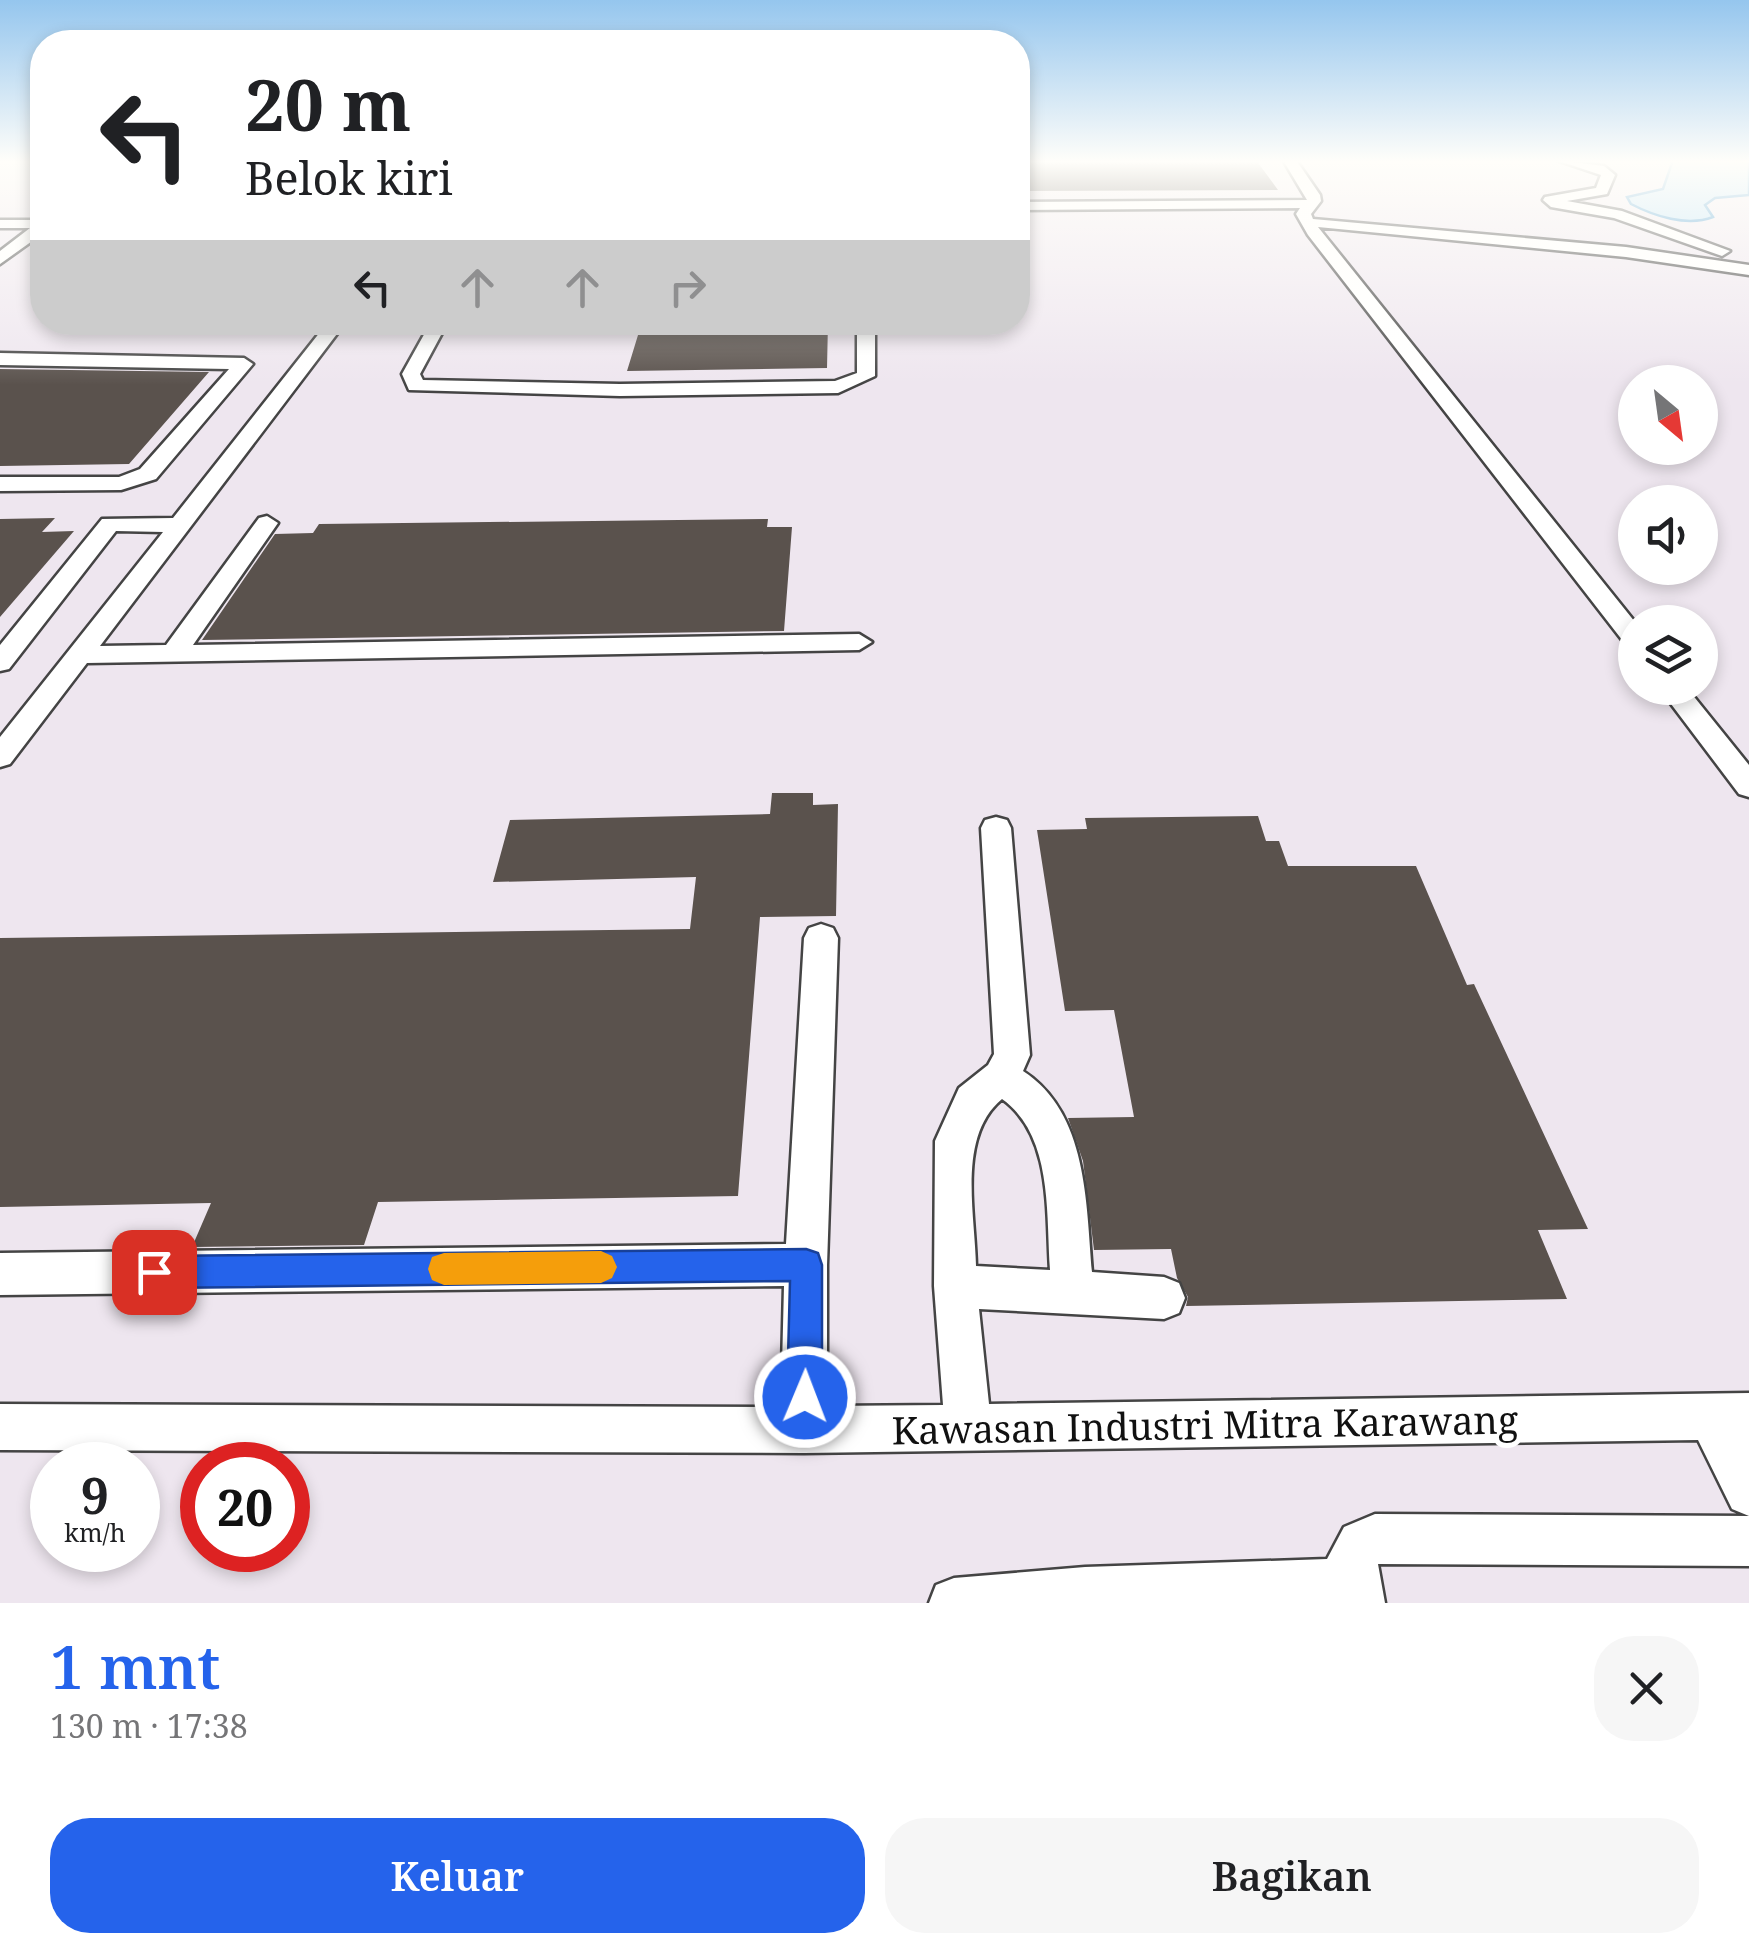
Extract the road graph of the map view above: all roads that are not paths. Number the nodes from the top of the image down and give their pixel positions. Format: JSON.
{"nodes":[{"id":1,"x":1316,"y":235,"type":"edge"},
{"id":2,"x":1462,"y":235,"type":"edge"},
{"id":3,"x":1672,"y":235,"type":"edge"},
{"id":4,"x":30,"y":236,"type":"edge"},
{"id":5,"x":1749,"y":257,"type":"edge"},
{"id":6,"x":0,"y":259,"type":"edge"},
{"id":7,"x":1749,"y":270,"type":"edge"},
{"id":8,"x":328,"y":335,"type":"edge"},
{"id":9,"x":433,"y":335,"type":"edge"},
{"id":10,"x":866,"y":335,"type":"edge"},
{"id":11,"x":0,"y":359,"type":"edge"},
{"id":12,"x":0,"y":484,"type":"edge"},
{"id":13,"x":267,"y":524,"type":"dead end"},
{"id":14,"x":179,"y":525,"type":"junction"},
{"id":15,"x":1618,"y":617,"type":"edge"},
{"id":16,"x":859,"y":642,"type":"dead end"},
{"id":17,"x":173,"y":654,"type":"junction"},
{"id":18,"x":78,"y":656,"type":"junction"},
{"id":19,"x":0,"y":663,"type":"edge"},
{"id":20,"x":1686,"y":705,"type":"edge"},
{"id":21,"x":0,"y":756,"type":"edge"},
{"id":22,"x":1749,"y":786,"type":"edge"},
{"id":23,"x":996,"y":828,"type":"dead end"},
{"id":24,"x":822,"y":938,"type":"dead end"},
{"id":25,"x":1000,"y":1078,"type":"junction"},
{"id":26,"x":806,"y":1265,"type":"junction"},
{"id":27,"x":0,"y":1274,"type":"edge"},
{"id":28,"x":955,"y":1286,"type":"junction"},
{"id":29,"x":1073,"y":1293,"type":"junction"},
{"id":30,"x":1164,"y":1298,"type":"dead end"},
{"id":31,"x":1730,"y":1417,"type":"edge"},
{"id":32,"x":968,"y":1425,"type":"junction"},
{"id":33,"x":0,"y":1427,"type":"edge"},
{"id":34,"x":804,"y":1430,"type":"junction"},
{"id":35,"x":1749,"y":1492,"type":"edge"},
{"id":36,"x":1749,"y":1542,"type":"edge"},
{"id":37,"x":1358,"y":1593,"type":"edge"},
{"id":38,"x":954,"y":1603,"type":"edge"}],
"edges":[{"from":1,"to":15,"type":"street"},
{"from":2,"to":7,"type":"street"},
{"from":3,"to":5,"type":"street"},
{"from":4,"to":6,"type":"street"},
{"from":8,"to":14,"type":"street"},
{"from":9,"to":10,"type":"street"},
{"from":11,"to":12,"type":"street"},
{"from":13,"to":17,"type":"street"},
{"from":14,"to":18,"type":"street"},
{"from":14,"to":19,"type":"street"},
{"from":16,"to":17,"type":"street"},
{"from":17,"to":18,"type":"street"},
{"from":18,"to":21,"type":"street"},
{"from":20,"to":22,"type":"street"},
{"from":23,"to":25,"type":"street"},
{"from":24,"to":26,"type":"street"},
{"from":25,"to":28,"type":"street"},
{"from":25,"to":29,"type":"street"},
{"from":26,"to":27,"type":"street"},
{"from":26,"to":34,"type":"street"},
{"from":28,"to":29,"type":"street"},
{"from":28,"to":32,"type":"street"},
{"from":29,"to":30,"type":"street"},
{"from":31,"to":32,"type":"street","name":"Kawasan Industri Mitra Karawang"},
{"from":31,"to":35,"type":"street"},
{"from":32,"to":34,"type":"street","name":"Kawasan Industri Mitra Karawang"},
{"from":33,"to":34,"type":"street","name":"Kawasan Industri Mitra Karawang"},
{"from":36,"to":37,"type":"street"},
{"from":37,"to":38,"type":"street"}]}
